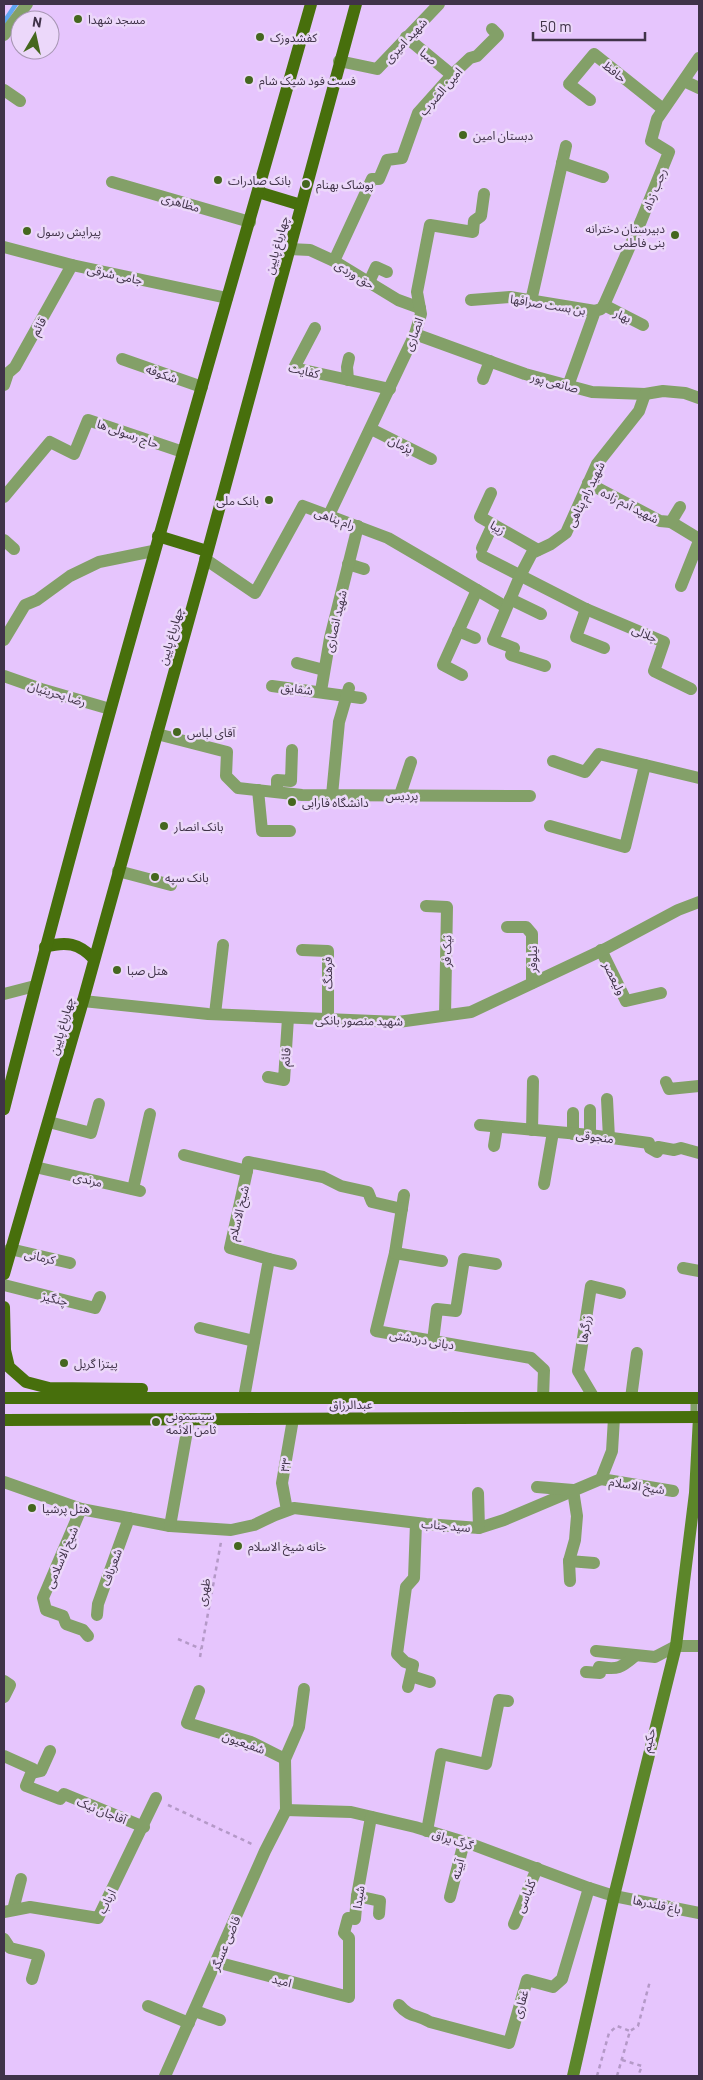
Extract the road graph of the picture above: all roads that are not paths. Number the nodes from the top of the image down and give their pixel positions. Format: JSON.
{"nodes":[{"id":1,"x":26,"y":4,"type":"edge"},
{"id":2,"x":311,"y":4,"type":"edge"},
{"id":3,"x":356,"y":4,"type":"edge"},
{"id":4,"x":439,"y":4,"type":"edge"},
{"id":5,"x":492,"y":29,"type":"dead end"},
{"id":6,"x":4,"y":35,"type":"edge"},
{"id":7,"x":406,"y":37,"type":"junction"},
{"id":8,"x":699,"y":58,"type":"edge"},
{"id":9,"x":339,"y":61,"type":"junction"},
{"id":10,"x":452,"y":75,"type":"junction"},
{"id":11,"x":684,"y":81,"type":"junction"},
{"id":12,"x":699,"y":88,"type":"edge"},
{"id":13,"x":4,"y":90,"type":"edge"},
{"id":14,"x":590,"y":100,"type":"dead end"},
{"id":15,"x":20,"y":101,"type":"dead end"},
{"id":16,"x":663,"y":109,"type":"junction"},
{"id":17,"x":566,"y":146,"type":"dead end"},
{"id":18,"x":562,"y":163,"type":"junction"},
{"id":19,"x":603,"y":177,"type":"dead end"},
{"id":20,"x":112,"y":182,"type":"dead end"},
{"id":21,"x":258,"y":192,"type":"junction"},
{"id":22,"x":484,"y":194,"type":"dead end"},
{"id":23,"x":301,"y":205,"type":"junction"},
{"id":24,"x":250,"y":222,"type":"junction"},
{"id":25,"x":4,"y":247,"type":"edge"},
{"id":26,"x":289,"y":249,"type":"junction"},
{"id":27,"x":334,"y":261,"type":"junction"},
{"id":28,"x":72,"y":265,"type":"junction"},
{"id":29,"x":386,"y":272,"type":"dead end"},
{"id":30,"x":368,"y":282,"type":"junction"},
{"id":31,"x":227,"y":298,"type":"junction"},
{"id":32,"x":470,"y":300,"type":"dead end"},
{"id":33,"x":531,"y":301,"type":"junction"},
{"id":34,"x":420,"y":308,"type":"junction"},
{"id":35,"x":599,"y":308,"type":"junction"},
{"id":36,"x":643,"y":325,"type":"dead end"},
{"id":37,"x":315,"y":328,"type":"dead end"},
{"id":38,"x":415,"y":334,"type":"junction"},
{"id":39,"x":349,"y":358,"type":"dead end"},
{"id":40,"x":122,"y":359,"type":"dead end"},
{"id":41,"x":490,"y":361,"type":"junction"},
{"id":42,"x":483,"y":379,"type":"dead end"},
{"id":43,"x":348,"y":380,"type":"junction"},
{"id":44,"x":4,"y":385,"type":"edge"},
{"id":45,"x":568,"y":386,"type":"junction"},
{"id":46,"x":202,"y":387,"type":"junction"},
{"id":47,"x":390,"y":389,"type":"junction"},
{"id":48,"x":645,"y":394,"type":"junction"},
{"id":49,"x":699,"y":398,"type":"edge"},
{"id":50,"x":371,"y":429,"type":"junction"},
{"id":51,"x":183,"y":452,"type":"junction"},
{"id":52,"x":431,"y":459,"type":"dead end"},
{"id":53,"x":588,"y":483,"type":"junction"},
{"id":54,"x":491,"y":493,"type":"dead end"},
{"id":55,"x":4,"y":497,"type":"edge"},
{"id":56,"x":680,"y":507,"type":"dead end"},
{"id":57,"x":329,"y":515,"type":"junction"},
{"id":58,"x":671,"y":522,"type":"junction"},
{"id":59,"x":493,"y":524,"type":"junction"},
{"id":60,"x":358,"y":526,"type":"junction"},
{"id":61,"x":158,"y":536,"type":"junction"},
{"id":62,"x":4,"y":540,"type":"edge"},
{"id":63,"x":699,"y":540,"type":"edge"},
{"id":64,"x":14,"y":549,"type":"dead end"},
{"id":65,"x":538,"y":550,"type":"junction"},
{"id":66,"x":153,"y":551,"type":"junction"},
{"id":67,"x":206,"y":555,"type":"junction"},
{"id":68,"x":348,"y":564,"type":"junction"},
{"id":69,"x":364,"y":569,"type":"dead end"},
{"id":70,"x":520,"y":576,"type":"junction"},
{"id":71,"x":681,"y":586,"type":"dead end"},
{"id":72,"x":477,"y":590,"type":"junction"},
{"id":73,"x":508,"y":603,"type":"junction"},
{"id":74,"x":586,"y":609,"type":"junction"},
{"id":75,"x":541,"y":614,"type":"dead end"},
{"id":76,"x":458,"y":631,"type":"junction"},
{"id":77,"x":475,"y":638,"type":"dead end"},
{"id":78,"x":4,"y":640,"type":"edge"},
{"id":79,"x":604,"y":648,"type":"dead end"},
{"id":80,"x":297,"y":664,"type":"dead end"},
{"id":81,"x":545,"y":666,"type":"dead end"},
{"id":82,"x":324,"y":670,"type":"junction"},
{"id":83,"x":462,"y":674,"type":"dead end"},
{"id":84,"x":4,"y":676,"type":"edge"},
{"id":85,"x":272,"y":686,"type":"dead end"},
{"id":86,"x":691,"y":689,"type":"dead end"},
{"id":87,"x":321,"y":691,"type":"junction"},
{"id":88,"x":348,"y":692,"type":"junction"},
{"id":89,"x":361,"y":698,"type":"dead end"},
{"id":90,"x":110,"y":709,"type":"junction"},
{"id":91,"x":157,"y":734,"type":"junction"},
{"id":92,"x":292,"y":750,"type":"dead end"},
{"id":93,"x":553,"y":761,"type":"dead end"},
{"id":94,"x":411,"y":762,"type":"dead end"},
{"id":95,"x":645,"y":765,"type":"junction"},
{"id":96,"x":699,"y":778,"type":"edge"},
{"id":97,"x":258,"y":790,"type":"junction"},
{"id":98,"x":277,"y":792,"type":"junction"},
{"id":99,"x":332,"y":795,"type":"junction"},
{"id":100,"x":400,"y":795,"type":"junction"},
{"id":101,"x":530,"y":796,"type":"dead end"},
{"id":102,"x":550,"y":826,"type":"dead end"},
{"id":103,"x":290,"y":831,"type":"dead end"},
{"id":104,"x":118,"y":871,"type":"junction"},
{"id":105,"x":171,"y":885,"type":"dead end"},
{"id":106,"x":699,"y":902,"type":"edge"},
{"id":107,"x":426,"y":906,"type":"dead end"},
{"id":108,"x":506,"y":927,"type":"dead end"},
{"id":109,"x":223,"y":945,"type":"dead end"},
{"id":110,"x":45,"y":947,"type":"junction"},
{"id":111,"x":302,"y":950,"type":"dead end"},
{"id":112,"x":601,"y":950,"type":"junction"},
{"id":113,"x":94,"y":959,"type":"junction"},
{"id":114,"x":532,"y":983,"type":"junction"},
{"id":115,"x":35,"y":986,"type":"junction"},
{"id":116,"x":4,"y":994,"type":"edge"},
{"id":117,"x":661,"y":994,"type":"dead end"},
{"id":118,"x":83,"y":1001,"type":"junction"},
{"id":119,"x":215,"y":1014,"type":"junction"},
{"id":120,"x":445,"y":1015,"type":"junction"},
{"id":121,"x":288,"y":1018,"type":"junction"},
{"id":122,"x":328,"y":1020,"type":"junction"},
{"id":123,"x":268,"y":1077,"type":"dead end"},
{"id":124,"x":533,"y":1081,"type":"dead end"},
{"id":125,"x":666,"y":1082,"type":"dead end"},
{"id":126,"x":699,"y":1086,"type":"edge"},
{"id":127,"x":607,"y":1099,"type":"dead end"},
{"id":128,"x":99,"y":1104,"type":"dead end"},
{"id":129,"x":4,"y":1109,"type":"edge"},
{"id":130,"x":590,"y":1110,"type":"dead end"},
{"id":131,"x":573,"y":1113,"type":"dead end"},
{"id":132,"x":150,"y":1114,"type":"dead end"},
{"id":133,"x":48,"y":1122,"type":"junction"},
{"id":134,"x":480,"y":1125,"type":"dead end"},
{"id":135,"x":497,"y":1127,"type":"junction"},
{"id":136,"x":532,"y":1130,"type":"junction"},
{"id":137,"x":553,"y":1132,"type":"junction"},
{"id":138,"x":573,"y":1134,"type":"junction"},
{"id":139,"x":590,"y":1135,"type":"junction"},
{"id":140,"x":609,"y":1138,"type":"junction"},
{"id":141,"x":494,"y":1146,"type":"dead end"},
{"id":142,"x":699,"y":1153,"type":"edge"},
{"id":143,"x":184,"y":1155,"type":"dead end"},
{"id":144,"x":35,"y":1167,"type":"junction"},
{"id":145,"x":247,"y":1171,"type":"junction"},
{"id":146,"x":544,"y":1184,"type":"dead end"},
{"id":147,"x":404,"y":1195,"type":"dead end"},
{"id":148,"x":402,"y":1210,"type":"junction"},
{"id":149,"x":10,"y":1249,"type":"junction"},
{"id":150,"x":395,"y":1253,"type":"junction"},
{"id":151,"x":269,"y":1259,"type":"junction"},
{"id":152,"x":442,"y":1261,"type":"dead end"},
{"id":153,"x":70,"y":1263,"type":"dead end"},
{"id":154,"x":291,"y":1264,"type":"dead end"},
{"id":155,"x":496,"y":1264,"type":"dead end"},
{"id":156,"x":683,"y":1268,"type":"dead end"},
{"id":157,"x":699,"y":1271,"type":"edge"},
{"id":158,"x":4,"y":1274,"type":"edge"},
{"id":159,"x":4,"y":1285,"type":"edge"},
{"id":160,"x":620,"y":1293,"type":"dead end"},
{"id":161,"x":100,"y":1297,"type":"dead end"},
{"id":162,"x":4,"y":1307,"type":"edge"},
{"id":163,"x":200,"y":1328,"type":"dead end"},
{"id":164,"x":254,"y":1340,"type":"junction"},
{"id":165,"x":433,"y":1341,"type":"junction"},
{"id":166,"x":637,"y":1354,"type":"dead end"},
{"id":167,"x":4,"y":1398,"type":"edge"},
{"id":168,"x":216,"y":1398,"type":"junction"},
{"id":169,"x":244,"y":1398,"type":"junction"},
{"id":170,"x":543,"y":1398,"type":"junction"},
{"id":171,"x":594,"y":1398,"type":"junction"},
{"id":172,"x":631,"y":1398,"type":"junction"},
{"id":173,"x":696,"y":1398,"type":"edge"},
{"id":174,"x":698,"y":1417,"type":"edge"},
{"id":175,"x":614,"y":1418,"type":"junction"},
{"id":176,"x":293,"y":1419,"type":"junction"},
{"id":177,"x":189,"y":1420,"type":"junction"},
{"id":178,"x":6,"y":1421,"type":"edge"},
{"id":179,"x":601,"y":1479,"type":"junction"},
{"id":180,"x":4,"y":1482,"type":"edge"},
{"id":181,"x":537,"y":1486,"type":"dead end"},
{"id":182,"x":573,"y":1490,"type":"junction"},
{"id":183,"x":673,"y":1491,"type":"dead end"},
{"id":184,"x":478,"y":1493,"type":"dead end"},
{"id":185,"x":81,"y":1509,"type":"junction"},
{"id":186,"x":287,"y":1510,"type":"junction"},
{"id":187,"x":129,"y":1518,"type":"junction"},
{"id":188,"x":416,"y":1523,"type":"junction"},
{"id":189,"x":170,"y":1526,"type":"junction"},
{"id":190,"x":479,"y":1528,"type":"junction"},
{"id":191,"x":569,"y":1561,"type":"junction"},
{"id":192,"x":594,"y":1563,"type":"dead end"},
{"id":193,"x":570,"y":1581,"type":"dead end"},
{"id":194,"x":97,"y":1615,"type":"dead end"},
{"id":195,"x":88,"y":1636,"type":"dead end"},
{"id":196,"x":676,"y":1646,"type":"junction"},
{"id":197,"x":699,"y":1646,"type":"edge"},
{"id":198,"x":596,"y":1651,"type":"dead end"},
{"id":199,"x":635,"y":1656,"type":"junction"},
{"id":200,"x":586,"y":1672,"type":"dead end"},
{"id":201,"x":4,"y":1681,"type":"edge"},
{"id":202,"x":430,"y":1682,"type":"dead end"},
{"id":203,"x":304,"y":1689,"type":"dead end"},
{"id":204,"x":199,"y":1691,"type":"dead end"},
{"id":205,"x":4,"y":1697,"type":"edge"},
{"id":206,"x":508,"y":1701,"type":"dead end"},
{"id":207,"x":50,"y":1751,"type":"dead end"},
{"id":208,"x":4,"y":1756,"type":"edge"},
{"id":209,"x":285,"y":1759,"type":"junction"},
{"id":210,"x":32,"y":1772,"type":"junction"},
{"id":211,"x":156,"y":1798,"type":"road end"},
{"id":212,"x":286,"y":1810,"type":"junction"},
{"id":213,"x":372,"y":1817,"type":"junction"},
{"id":214,"x":144,"y":1827,"type":"junction"},
{"id":215,"x":427,"y":1831,"type":"junction"},
{"id":216,"x":464,"y":1842,"type":"junction"},
{"id":217,"x":537,"y":1868,"type":"junction"},
{"id":218,"x":21,"y":1879,"type":"dead end"},
{"id":219,"x":589,"y":1888,"type":"junction"},
{"id":220,"x":357,"y":1896,"type":"junction"},
{"id":221,"x":614,"y":1896,"type":"junction"},
{"id":222,"x":450,"y":1897,"type":"dead end"},
{"id":223,"x":8,"y":1911,"type":"edge"},
{"id":224,"x":699,"y":1913,"type":"edge"},
{"id":225,"x":379,"y":1914,"type":"dead end"},
{"id":226,"x":514,"y":1924,"type":"dead end"},
{"id":227,"x":4,"y":1939,"type":"edge"},
{"id":228,"x":216,"y":1962,"type":"junction"},
{"id":229,"x":32,"y":1979,"type":"dead end"},
{"id":230,"x":349,"y":1997,"type":"joint"},
{"id":231,"x":399,"y":2005,"type":"dead end"},
{"id":232,"x":148,"y":2006,"type":"dead end"},
{"id":233,"x":192,"y":2017,"type":"junction"},
{"id":234,"x":220,"y":2020,"type":"dead end"},
{"id":235,"x":165,"y":2076,"type":"edge"},
{"id":236,"x":568,"y":2076,"type":"edge"},
{"id":237,"x":574,"y":2076,"type":"edge"}],
"edges":[{"from":1,"to":6,"type":"street"},
{"from":2,"to":21,"type":"main road"},
{"from":3,"to":9,"type":"main road","name":"چهارباغ پایین"},
{"from":4,"to":7,"type":"street","name":"شهید امیری"},
{"from":5,"to":10,"type":"street","name":"امین الضرب"},
{"from":7,"to":9,"type":"street","name":"شهید امیری"},
{"from":7,"to":10,"type":"street","name":"صبا"},
{"from":8,"to":11,"type":"street","name":"رجب زداه"},
{"from":9,"to":23,"type":"main road","name":"چهارباغ پایین"},
{"from":10,"to":27,"type":"street","name":"امین الضرب"},
{"from":11,"to":12,"type":"street"},
{"from":11,"to":16,"type":"street","name":"رجب زداه"},
{"from":13,"to":15,"type":"street"},
{"from":14,"to":16,"type":"street","name":"حافظ"},
{"from":16,"to":35,"type":"street","name":"رجب زداه"},
{"from":17,"to":18,"type":"street"},
{"from":18,"to":19,"type":"street"},
{"from":18,"to":33,"type":"street"},
{"from":20,"to":24,"type":"street","name":"مظاهری"},
{"from":21,"to":23,"type":"main road"},
{"from":21,"to":24,"type":"main road"},
{"from":22,"to":34,"type":"street","name":"انصاری"},
{"from":23,"to":26,"type":"main road","name":"چهارباغ پایین"},
{"from":24,"to":31,"type":"main road"},
{"from":25,"to":28,"type":"street","name":"جامی شرقی"},
{"from":26,"to":27,"type":"street","name":"حق وردی"},
{"from":26,"to":67,"type":"main road","name":"چهارباغ پایین"},
{"from":27,"to":30,"type":"street","name":"حق وردی"},
{"from":28,"to":31,"type":"street","name":"جامی شرقی"},
{"from":28,"to":44,"type":"street","name":"قائم"},
{"from":29,"to":30,"type":"street"},
{"from":30,"to":34,"type":"street","name":"حق وردی"},
{"from":31,"to":46,"type":"main road"},
{"from":32,"to":33,"type":"street","name":"بن بست صرافها"},
{"from":33,"to":35,"type":"street","name":"بن بست صرافها"},
{"from":34,"to":38,"type":"street","name":"انصاری"},
{"from":35,"to":36,"type":"street","name":"بهار"},
{"from":35,"to":45,"type":"street","name":"رجب زداه"},
{"from":37,"to":43,"type":"street","name":"کفایت"},
{"from":38,"to":41,"type":"street","name":"صانعی پور"},
{"from":38,"to":47,"type":"street","name":"انصاری"},
{"from":39,"to":43,"type":"street"},
{"from":40,"to":46,"type":"street","name":"شکوفه"},
{"from":41,"to":42,"type":"street"},
{"from":41,"to":45,"type":"street","name":"صانعی پور"},
{"from":43,"to":47,"type":"street","name":"کفایت"},
{"from":45,"to":48,"type":"street","name":"صانعی پور"},
{"from":46,"to":51,"type":"main road"},
{"from":47,"to":50,"type":"street","name":"انصاری"},
{"from":48,"to":49,"type":"street","name":"صانعی پور"},
{"from":48,"to":53,"type":"street","name":"شهید رام پناهی"},
{"from":50,"to":52,"type":"street","name":"پژمان"},
{"from":50,"to":57,"type":"street","name":"انصاری"},
{"from":51,"to":55,"type":"street","name":"حاج رسولی ها"},
{"from":51,"to":61,"type":"main road"},
{"from":53,"to":58,"type":"street","name":"شهید آدم زاده"},
{"from":53,"to":65,"type":"street","name":"شهید رام پناهی"},
{"from":54,"to":59,"type":"street","name":"زیبا"},
{"from":56,"to":58,"type":"street"},
{"from":57,"to":60,"type":"street","name":"رام پناهی"},
{"from":57,"to":67,"type":"street","name":"رام پناهی"},
{"from":58,"to":63,"type":"street","name":"شهید آدم زاده"},
{"from":59,"to":65,"type":"street","name":"زیبا"},
{"from":59,"to":70,"type":"street","name":"جلالی"},
{"from":60,"to":68,"type":"street","name":"شهید انصاری"},
{"from":60,"to":72,"type":"street","name":"رام پناهی"},
{"from":61,"to":66,"type":"main road"},
{"from":61,"to":67,"type":"main road"},
{"from":62,"to":64,"type":"street"},
{"from":63,"to":71,"type":"street"},
{"from":65,"to":70,"type":"street","name":"شهید رام پناهی"},
{"from":66,"to":78,"type":"street"},
{"from":66,"to":90,"type":"main road"},
{"from":67,"to":91,"type":"main road","name":"چهارباغ پایین"},
{"from":68,"to":69,"type":"street"},
{"from":68,"to":82,"type":"street","name":"شهید انصاری"},
{"from":70,"to":73,"type":"street","name":"شهید رام پناهی"},
{"from":70,"to":74,"type":"street","name":"جلالی"},
{"from":72,"to":73,"type":"street","name":"رام پناهی"},
{"from":72,"to":76,"type":"street"},
{"from":73,"to":75,"type":"street","name":"رام پناهی"},
{"from":73,"to":81,"type":"street","name":"شهید رام پناهی"},
{"from":74,"to":79,"type":"street"},
{"from":74,"to":86,"type":"street","name":"جلالی"},
{"from":76,"to":77,"type":"street"},
{"from":76,"to":83,"type":"street"},
{"from":80,"to":82,"type":"street"},
{"from":82,"to":87,"type":"street","name":"شهید انصاری"},
{"from":84,"to":90,"type":"street","name":"رضا بحرینیان"},
{"from":85,"to":87,"type":"street","name":"شقایق"},
{"from":87,"to":88,"type":"street"},
{"from":88,"to":89,"type":"street"},
{"from":88,"to":99,"type":"street"},
{"from":90,"to":110,"type":"main road"},
{"from":91,"to":97,"type":"street","name":"پردیس"},
{"from":91,"to":104,"type":"main road","name":"چهارباغ پایین"},
{"from":92,"to":98,"type":"street"},
{"from":93,"to":95,"type":"street"},
{"from":94,"to":100,"type":"street"},
{"from":95,"to":96,"type":"street"},
{"from":95,"to":102,"type":"street"},
{"from":97,"to":98,"type":"street","name":"پردیس"},
{"from":97,"to":103,"type":"street"},
{"from":98,"to":99,"type":"street","name":"پردیس"},
{"from":99,"to":100,"type":"street","name":"پردیس"},
{"from":100,"to":101,"type":"street","name":"پردیس"},
{"from":104,"to":105,"type":"street"},
{"from":104,"to":113,"type":"main road","name":"چهارباغ پایین"},
{"from":106,"to":112,"type":"street","name":"شهید منصور بانکی"},
{"from":107,"to":120,"type":"street","name":"نیک فر"},
{"from":108,"to":114,"type":"street","name":"نیلوفر"},
{"from":109,"to":119,"type":"street"},
{"from":110,"to":113,"type":"main road"},
{"from":110,"to":115,"type":"main road"},
{"from":111,"to":122,"type":"street","name":"فرهنگ"},
{"from":112,"to":114,"type":"street","name":"شهید منصور بانکی"},
{"from":112,"to":117,"type":"street","name":"ولیعصر"},
{"from":113,"to":118,"type":"main road","name":"چهارباغ پایین"},
{"from":114,"to":120,"type":"street","name":"شهید منصور بانکی"},
{"from":115,"to":116,"type":"street"},
{"from":115,"to":129,"type":"main road"},
{"from":118,"to":119,"type":"street","name":"شهید منصور بانکی"},
{"from":118,"to":133,"type":"main road","name":"چهارباغ پایین"},
{"from":119,"to":121,"type":"street","name":"شهید منصور بانکی"},
{"from":120,"to":122,"type":"street","name":"شهید منصور بانکی"},
{"from":121,"to":122,"type":"street","name":"شهید منصور بانکی"},
{"from":121,"to":123,"type":"street","name":"قائم"},
{"from":124,"to":136,"type":"street"},
{"from":125,"to":126,"type":"street"},
{"from":127,"to":140,"type":"street"},
{"from":128,"to":133,"type":"street"},
{"from":130,"to":139,"type":"street"},
{"from":131,"to":138,"type":"street"},
{"from":132,"to":144,"type":"street","name":"مرندی"},
{"from":133,"to":144,"type":"main road","name":"چهارباغ پایین"},
{"from":134,"to":135,"type":"street","name":"منجوقی"},
{"from":135,"to":136,"type":"street","name":"منجوقی"},
{"from":135,"to":141,"type":"street"},
{"from":136,"to":137,"type":"street","name":"منجوقی"},
{"from":137,"to":138,"type":"street","name":"منجوقی"},
{"from":137,"to":146,"type":"street"},
{"from":138,"to":139,"type":"street","name":"منجوقی"},
{"from":139,"to":140,"type":"street","name":"منجوقی"},
{"from":140,"to":142,"type":"street","name":"منجوقی"},
{"from":143,"to":145,"type":"street"},
{"from":144,"to":149,"type":"main road","name":"چهارباغ پایین"},
{"from":145,"to":148,"type":"street","name":"شیخ الاسلام"},
{"from":145,"to":151,"type":"street","name":"شیخ الاسلام"},
{"from":147,"to":148,"type":"street","name":"دیانی دردشتی"},
{"from":148,"to":150,"type":"street","name":"دیانی دردشتی"},
{"from":149,"to":153,"type":"street","name":"کرمانی"},
{"from":149,"to":158,"type":"main road","name":"چهارباغ پایین"},
{"from":150,"to":152,"type":"street"},
{"from":150,"to":165,"type":"street","name":"دیانی دردشتی"},
{"from":151,"to":154,"type":"street"},
{"from":151,"to":164,"type":"street"},
{"from":155,"to":165,"type":"street"},
{"from":156,"to":157,"type":"street"},
{"from":159,"to":161,"type":"street","name":"چنگیز"},
{"from":160,"to":171,"type":"street","name":"زرگرها"},
{"from":162,"to":168,"type":"main road"},
{"from":163,"to":164,"type":"street"},
{"from":164,"to":169,"type":"street"},
{"from":165,"to":170,"type":"street","name":"دیانی دردشتی"},
{"from":166,"to":172,"type":"street"},
{"from":167,"to":168,"type":"main road","name":"عبدالرزاق"},
{"from":168,"to":169,"type":"main road","name":"عبدالرزاق"},
{"from":169,"to":170,"type":"main road","name":"عبدالرزاق"},
{"from":170,"to":171,"type":"main road","name":"عبدالرزاق"},
{"from":171,"to":172,"type":"main road","name":"عبدالرزاق"},
{"from":172,"to":173,"type":"main road","name":"عبدالرزاق"},
{"from":173,"to":174,"type":"lane","name":"حکیم"},
{"from":174,"to":175,"type":"main road","name":"عبدالرزاق"},
{"from":174,"to":196,"type":"main road","name":"حکیم"},
{"from":174,"to":236,"type":"lane","name":"حکیم"},
{"from":175,"to":176,"type":"main road","name":"عبدالرزاق"},
{"from":175,"to":179,"type":"street"},
{"from":176,"to":177,"type":"main road","name":"عبدالرزاق"},
{"from":176,"to":186,"type":"street","name":"۳۳"},
{"from":177,"to":178,"type":"main road","name":"عبدالرزاق"},
{"from":177,"to":189,"type":"street"},
{"from":179,"to":182,"type":"street","name":"سید جناب"},
{"from":179,"to":183,"type":"street","name":"شیخ الاسلام"},
{"from":180,"to":185,"type":"street"},
{"from":181,"to":182,"type":"street"},
{"from":182,"to":190,"type":"street","name":"سید جناب"},
{"from":182,"to":191,"type":"street"},
{"from":184,"to":190,"type":"street"},
{"from":185,"to":187,"type":"street"},
{"from":185,"to":195,"type":"street","name":"شیخ الاسلامی"},
{"from":186,"to":188,"type":"street","name":"سید جناب"},
{"from":186,"to":189,"type":"street","name":"سید جناب"},
{"from":187,"to":189,"type":"street"},
{"from":187,"to":194,"type":"street","name":"شعرباف"},
{"from":188,"to":190,"type":"street","name":"سید جناب"},
{"from":188,"to":202,"type":"street"},
{"from":191,"to":192,"type":"street"},
{"from":191,"to":193,"type":"street"},
{"from":196,"to":197,"type":"street"},
{"from":196,"to":199,"type":"street"},
{"from":196,"to":221,"type":"main road","name":"حکیم"},
{"from":198,"to":199,"type":"street"},
{"from":199,"to":200,"type":"street"},
{"from":201,"to":205,"type":"street"},
{"from":203,"to":209,"type":"street"},
{"from":204,"to":209,"type":"street","name":"شفیعیون"},
{"from":206,"to":215,"type":"street"},
{"from":207,"to":210,"type":"street"},
{"from":208,"to":210,"type":"street"},
{"from":209,"to":212,"type":"street"},
{"from":210,"to":214,"type":"street","name":"آقاجان نیک"},
{"from":211,"to":214,"type":"street","name":"ارباب"},
{"from":212,"to":213,"type":"street","name":"گرگ یراق"},
{"from":212,"to":228,"type":"street","name":"قاضی عسگر"},
{"from":213,"to":215,"type":"street","name":"گرگ یراق"},
{"from":213,"to":220,"type":"street","name":"شیدا"},
{"from":214,"to":223,"type":"street","name":"ارباب"},
{"from":215,"to":216,"type":"street","name":"گرگ یراق"},
{"from":216,"to":217,"type":"street","name":"گرگ یراق"},
{"from":216,"to":222,"type":"street","name":"آیینه"},
{"from":217,"to":219,"type":"street","name":"گرگ یراق"},
{"from":217,"to":226,"type":"street","name":"کلباسی"},
{"from":218,"to":223,"type":"street"},
{"from":219,"to":221,"type":"street","name":"گرگ یراق"},
{"from":219,"to":231,"type":"street","name":"غفاری"},
{"from":220,"to":225,"type":"street"},
{"from":220,"to":230,"type":"street","name":"شیدا"},
{"from":221,"to":224,"type":"street","name":"باغ قلندرها"},
{"from":221,"to":237,"type":"main road","name":"حکیم"},
{"from":227,"to":229,"type":"street"},
{"from":228,"to":230,"type":"street","name":"امید"},
{"from":228,"to":233,"type":"street","name":"قاضی عسگر"},
{"from":232,"to":233,"type":"street"},
{"from":233,"to":234,"type":"street"},
{"from":233,"to":235,"type":"street","name":"قاضی عسگر"}]}
